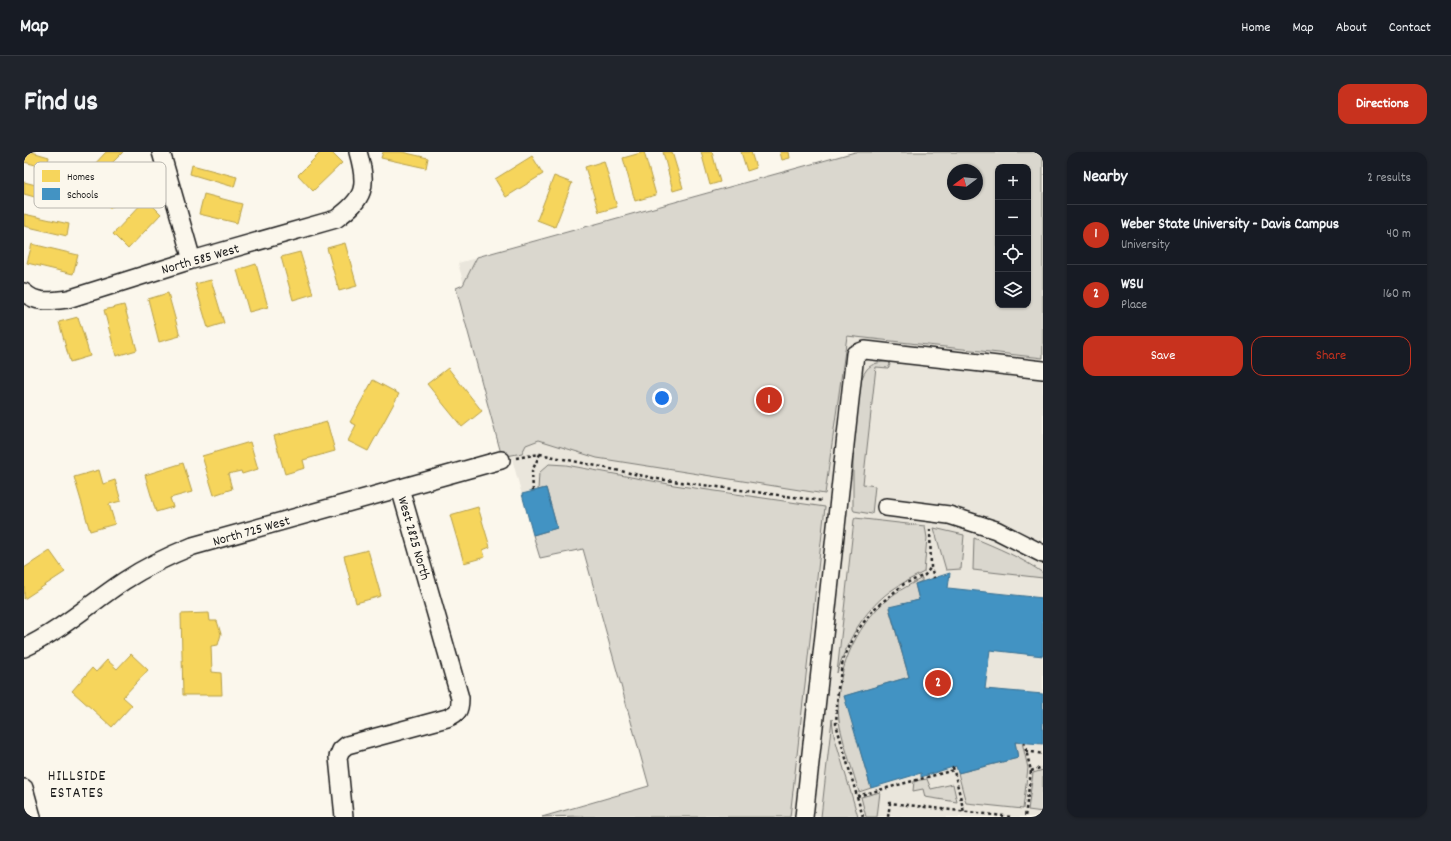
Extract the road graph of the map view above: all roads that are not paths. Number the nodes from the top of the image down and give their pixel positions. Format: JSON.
{"nodes":[{"id":1,"x":161,"y":152,"type":"edge"},
{"id":2,"x":358,"y":152,"type":"edge"},
{"id":3,"x":164,"y":162,"type":"edge"},
{"id":4,"x":166,"y":169,"type":"edge"},
{"id":5,"x":192,"y":260,"type":"junction"},
{"id":6,"x":27,"y":295,"type":"edge"},
{"id":7,"x":1043,"y":370,"type":"edge"},
{"id":8,"x":501,"y":460,"type":"road end"},
{"id":9,"x":400,"y":488,"type":"junction"},
{"id":10,"x":886,"y":507,"type":"dead end"},
{"id":11,"x":1043,"y":554,"type":"edge"},
{"id":12,"x":24,"y":648,"type":"edge"},
{"id":13,"x":24,"y":788,"type":"edge"},
{"id":14,"x":32,"y":817,"type":"edge"},
{"id":15,"x":344,"y":817,"type":"edge"},
{"id":16,"x":804,"y":817,"type":"edge"}],
"edges":[{"from":1,"to":3,"type":"street"},
{"from":2,"to":5,"type":"street","name":"North 585 West"},
{"from":4,"to":5,"type":"street"},
{"from":5,"to":6,"type":"street","name":"North 585 West"},
{"from":7,"to":16,"type":"street"},
{"from":8,"to":9,"type":"street","name":"North 725 West"},
{"from":9,"to":12,"type":"street","name":"North 725 West"},
{"from":9,"to":15,"type":"street","name":"West 2825 North"},
{"from":10,"to":11,"type":"street"},
{"from":13,"to":14,"type":"street"}]}
